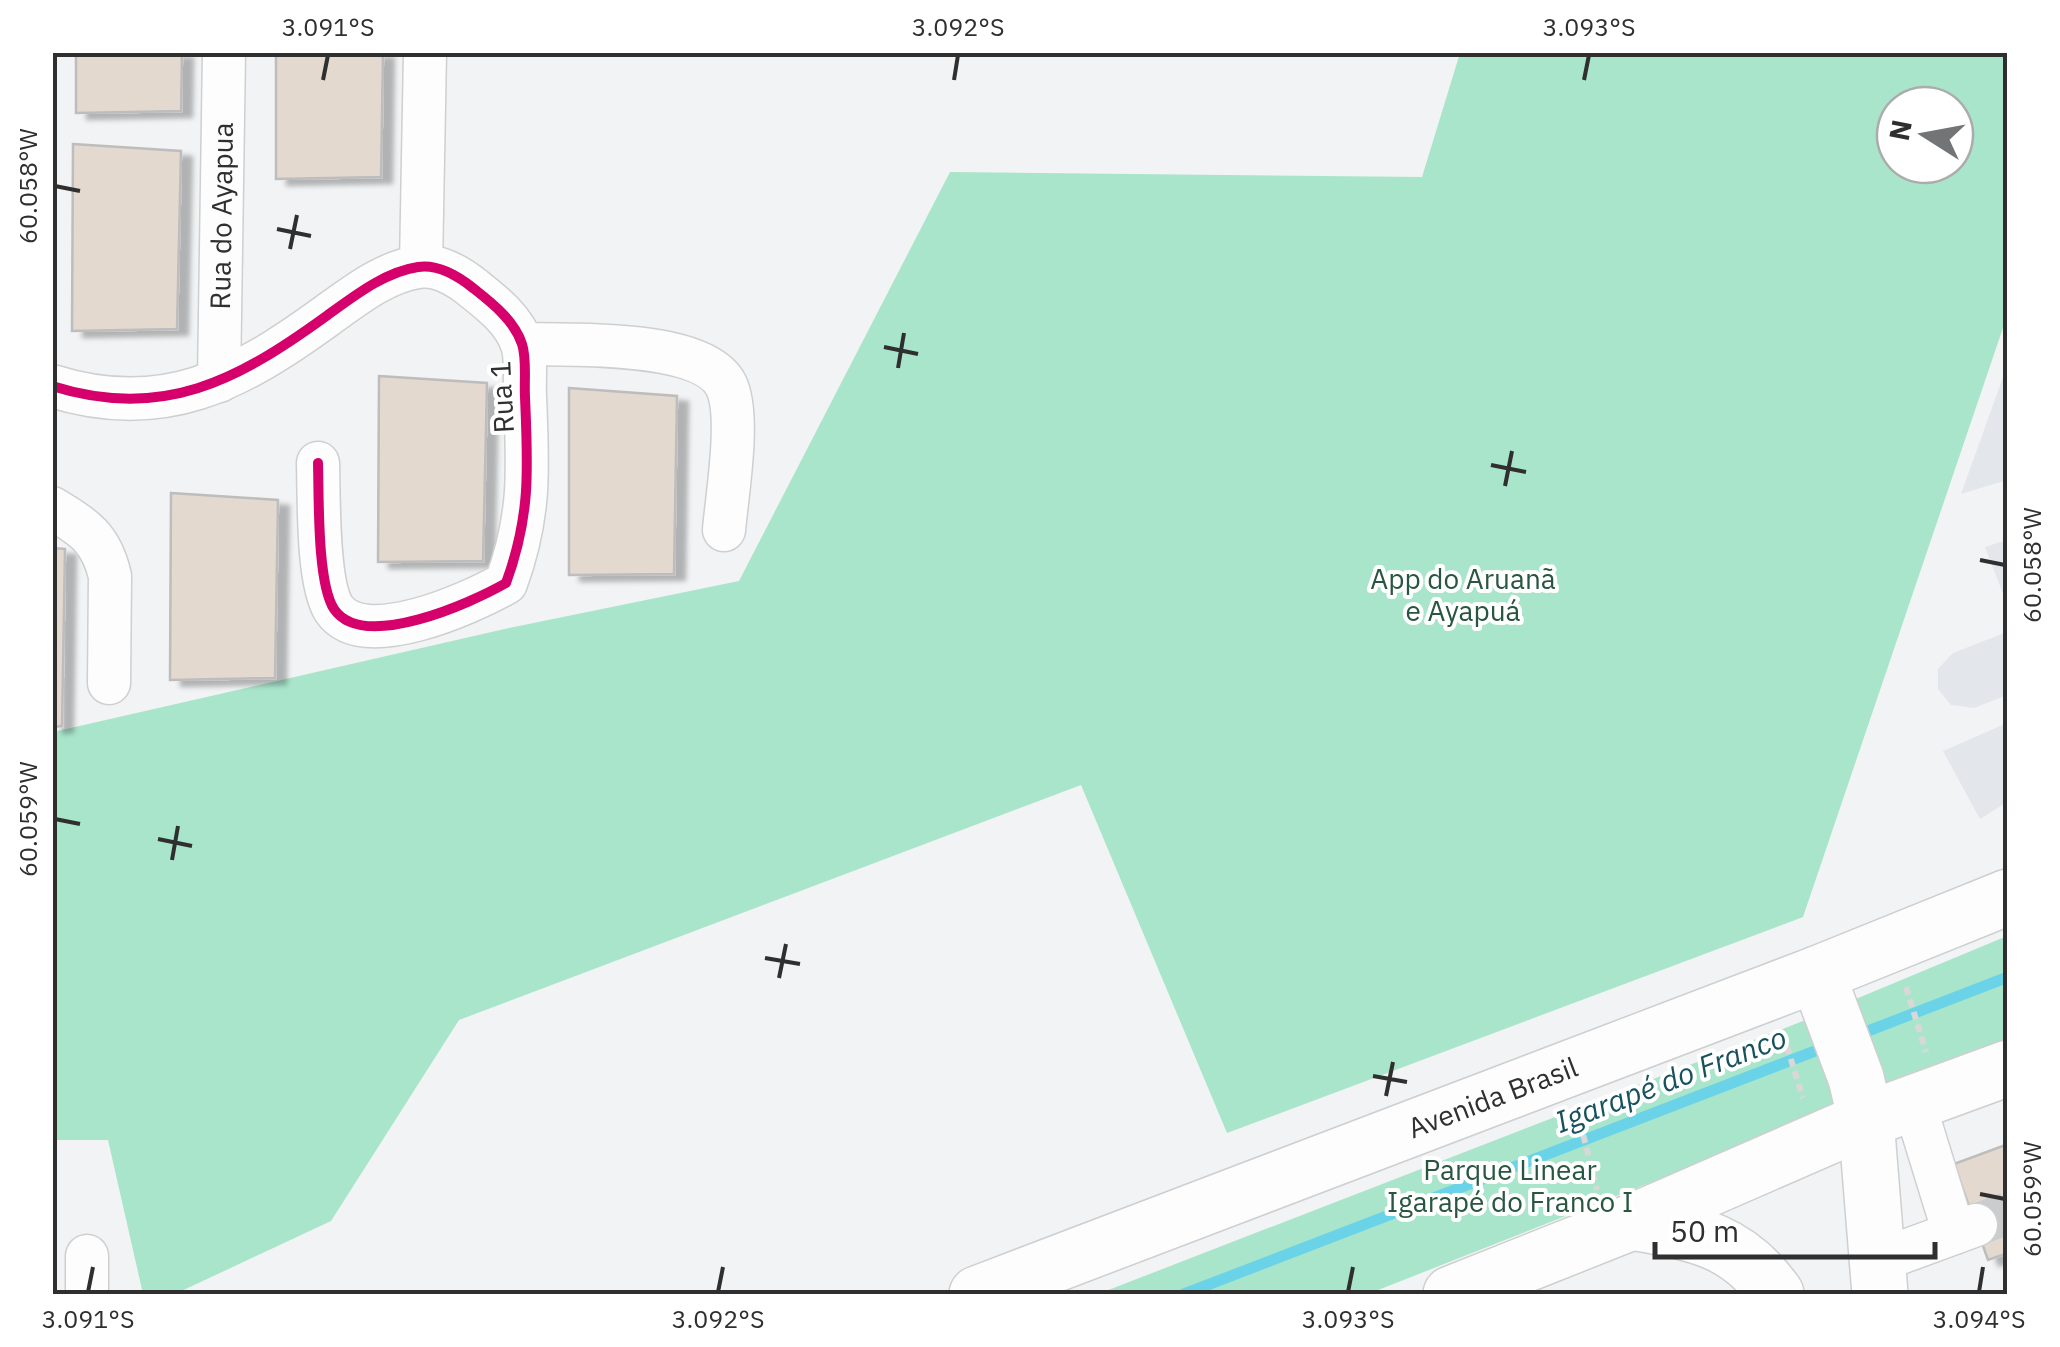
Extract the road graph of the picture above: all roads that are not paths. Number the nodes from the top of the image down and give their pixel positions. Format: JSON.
{"nodes":[{"id":1,"x":224,"y":52,"type":"edge"},
{"id":2,"x":426,"y":52,"type":"edge"},
{"id":3,"x":421,"y":266,"type":"junction"},
{"id":4,"x":522,"y":344,"type":"junction"},
{"id":5,"x":220,"y":381,"type":"junction"},
{"id":6,"x":52,"y":386,"type":"edge"},
{"id":7,"x":318,"y":463,"type":"dead end"},
{"id":8,"x":52,"y":508,"type":"edge"},
{"id":9,"x":724,"y":530,"type":"dead end"},
{"id":10,"x":109,"y":683,"type":"dead end"},
{"id":11,"x":2008,"y":897,"type":"edge"},
{"id":12,"x":1817,"y":974,"type":"junction"},
{"id":13,"x":2008,"y":1068,"type":"edge"},
{"id":14,"x":1891,"y":1092,"type":"junction"},
{"id":15,"x":1617,"y":1214,"type":"junction"},
{"id":16,"x":1879,"y":1278,"type":"edge"},
{"id":17,"x":977,"y":1294,"type":"edge"},
{"id":18,"x":1451,"y":1294,"type":"edge"},
{"id":19,"x":1776,"y":1294,"type":"edge"}],
"edges":[{"from":1,"to":5,"type":"street","name":"Rua do Ayapua"},
{"from":2,"to":3,"type":"street"},
{"from":3,"to":4,"type":"street","name":"Rua 1"},
{"from":3,"to":5,"type":"street"},
{"from":4,"to":7,"type":"street","name":"Rua 1"},
{"from":4,"to":9,"type":"street"},
{"from":5,"to":6,"type":"street"},
{"from":8,"to":10,"type":"street"},
{"from":11,"to":12,"type":"highway","name":"Avenida Brasil"},
{"from":12,"to":14,"type":"highway"},
{"from":12,"to":17,"type":"highway","name":"Avenida Brasil"},
{"from":13,"to":14,"type":"highway"},
{"from":14,"to":15,"type":"highway"},
{"from":14,"to":16,"type":"highway"},
{"from":14,"to":16,"type":"street"},
{"from":15,"to":18,"type":"highway"},
{"from":15,"to":19,"type":"highway"}]}
